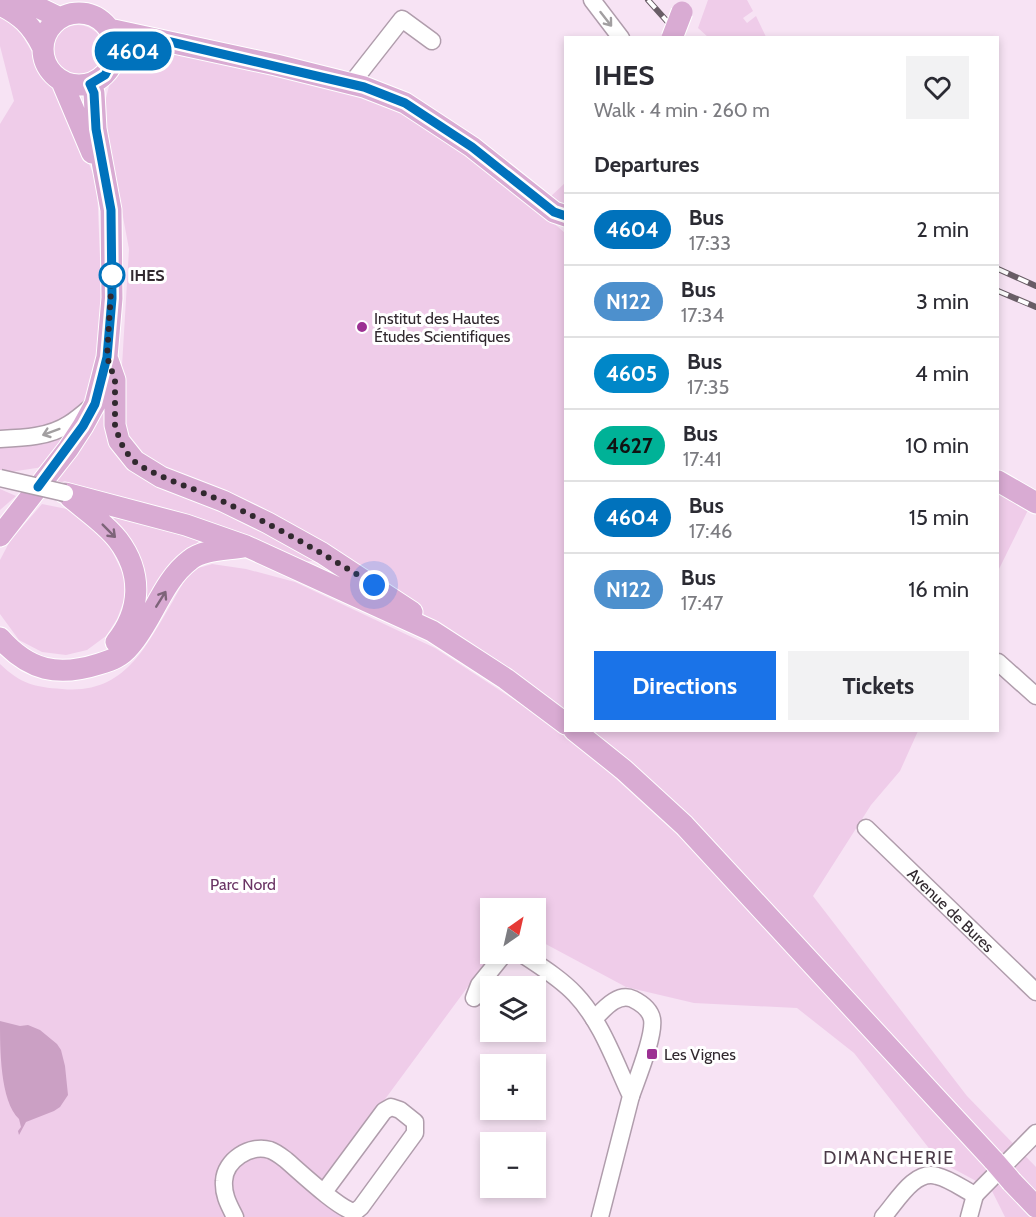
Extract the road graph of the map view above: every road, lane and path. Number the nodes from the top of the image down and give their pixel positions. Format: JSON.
{"nodes":[{"id":1,"x":23,"y":0,"type":"edge"},
{"id":2,"x":592,"y":0,"type":"edge"},
{"id":3,"x":0,"y":5,"type":"edge"},
{"id":4,"x":684,"y":6,"type":"edge"},
{"id":5,"x":60,"y":18,"type":"junction"},
{"id":6,"x":109,"y":29,"type":"junction"},
{"id":7,"x":619,"y":36,"type":"edge"},
{"id":8,"x":673,"y":36,"type":"edge"},
{"id":9,"x":158,"y":39,"type":"junction"},
{"id":10,"x":432,"y":41,"type":"dead end"},
{"id":11,"x":42,"y":46,"type":"junction"},
{"id":12,"x":113,"y":60,"type":"junction"},
{"id":13,"x":62,"y":82,"type":"junction"},
{"id":14,"x":90,"y":84,"type":"junction"},
{"id":15,"x":351,"y":84,"type":"junction"},
{"id":16,"x":105,"y":173,"type":"junction"},
{"id":17,"x":564,"y":215,"type":"edge"},
{"id":18,"x":107,"y":357,"type":"junction"},
{"id":19,"x":95,"y":404,"type":"junction"},
{"id":20,"x":0,"y":439,"type":"edge"},
{"id":21,"x":0,"y":478,"type":"edge"},
{"id":22,"x":999,"y":482,"type":"edge"},
{"id":23,"x":65,"y":493,"type":"junction"},
{"id":24,"x":1034,"y":501,"type":"edge"},
{"id":25,"x":0,"y":536,"type":"edge"},
{"id":26,"x":246,"y":546,"type":"junction"},
{"id":27,"x":432,"y":631,"type":"junction"},
{"id":28,"x":0,"y":638,"type":"edge"},
{"id":29,"x":999,"y":663,"type":"edge"},
{"id":30,"x":92,"y":666,"type":"junction"},
{"id":31,"x":1036,"y":696,"type":"edge"},
{"id":32,"x":564,"y":722,"type":"edge"},
{"id":33,"x":576,"y":732,"type":"edge"},
{"id":34,"x":866,"y":828,"type":"dead end"},
{"id":35,"x":496,"y":964,"type":"edge"},
{"id":36,"x":537,"y":964,"type":"edge"},
{"id":37,"x":1036,"y":992,"type":"edge"},
{"id":38,"x":474,"y":998,"type":"dead end"},
{"id":39,"x":594,"y":1019,"type":"junction"},
{"id":40,"x":632,"y":1096,"type":"junction"},
{"id":41,"x":1036,"y":1133,"type":"edge"},
{"id":42,"x":324,"y":1192,"type":"junction"},
{"id":43,"x":975,"y":1195,"type":"junction"},
{"id":44,"x":1036,"y":1207,"type":"edge"},
{"id":45,"x":235,"y":1217,"type":"edge"},
{"id":46,"x":600,"y":1217,"type":"edge"},
{"id":47,"x":883,"y":1217,"type":"edge"},
{"id":48,"x":969,"y":1217,"type":"edge"}],
"edges":[{"from":1,"to":5,"type":"main road"},
{"from":2,"to":7,"type":"street","one_way":true},
{"from":3,"to":11,"type":"main road"},
{"from":4,"to":8,"type":"main road","bridge":true},
{"from":5,"to":6,"type":"main road"},
{"from":5,"to":11,"type":"main road"},
{"from":6,"to":9,"type":"main road"},
{"from":6,"to":12,"type":"main road"},
{"from":9,"to":12,"type":"main road"},
{"from":9,"to":15,"type":"main road"},
{"from":10,"to":15,"type":"street"},
{"from":11,"to":13,"type":"main road"},
{"from":12,"to":14,"type":"main road"},
{"from":13,"to":14,"type":"main road"},
{"from":13,"to":16,"type":"main road"},
{"from":14,"to":16,"type":"main road"},
{"from":15,"to":17,"type":"main road"},
{"from":16,"to":18,"type":"main road"},
{"from":18,"to":19,"type":"main road"},
{"from":18,"to":27,"type":"main road"},
{"from":19,"to":20,"type":"street","one_way":true},
{"from":19,"to":25,"type":"main road"},
{"from":21,"to":23,"type":"street","bridge":true},
{"from":22,"to":24,"type":"main road"},
{"from":23,"to":26,"type":"main road"},
{"from":23,"to":30,"type":"main road","one_way":true},
{"from":26,"to":27,"type":"main road"},
{"from":30,"to":26,"type":"main road","one_way":true},
{"from":27,"to":32,"type":"main road"},
{"from":28,"to":30,"type":"main road"},
{"from":29,"to":31,"type":"street"},
{"from":33,"to":44,"type":"main road","bridge":true},
{"from":34,"to":37,"type":"street","name":"Avenue de Bures"},
{"from":35,"to":38,"type":"street"},
{"from":36,"to":39,"type":"street"},
{"from":39,"to":40,"type":"street"},
{"from":39,"to":40,"type":"street"},
{"from":40,"to":46,"type":"street"},
{"from":41,"to":43,"type":"street"},
{"from":42,"to":42,"type":"street"},
{"from":42,"to":45,"type":"street"},
{"from":43,"to":47,"type":"street"},
{"from":43,"to":48,"type":"street"}]}
